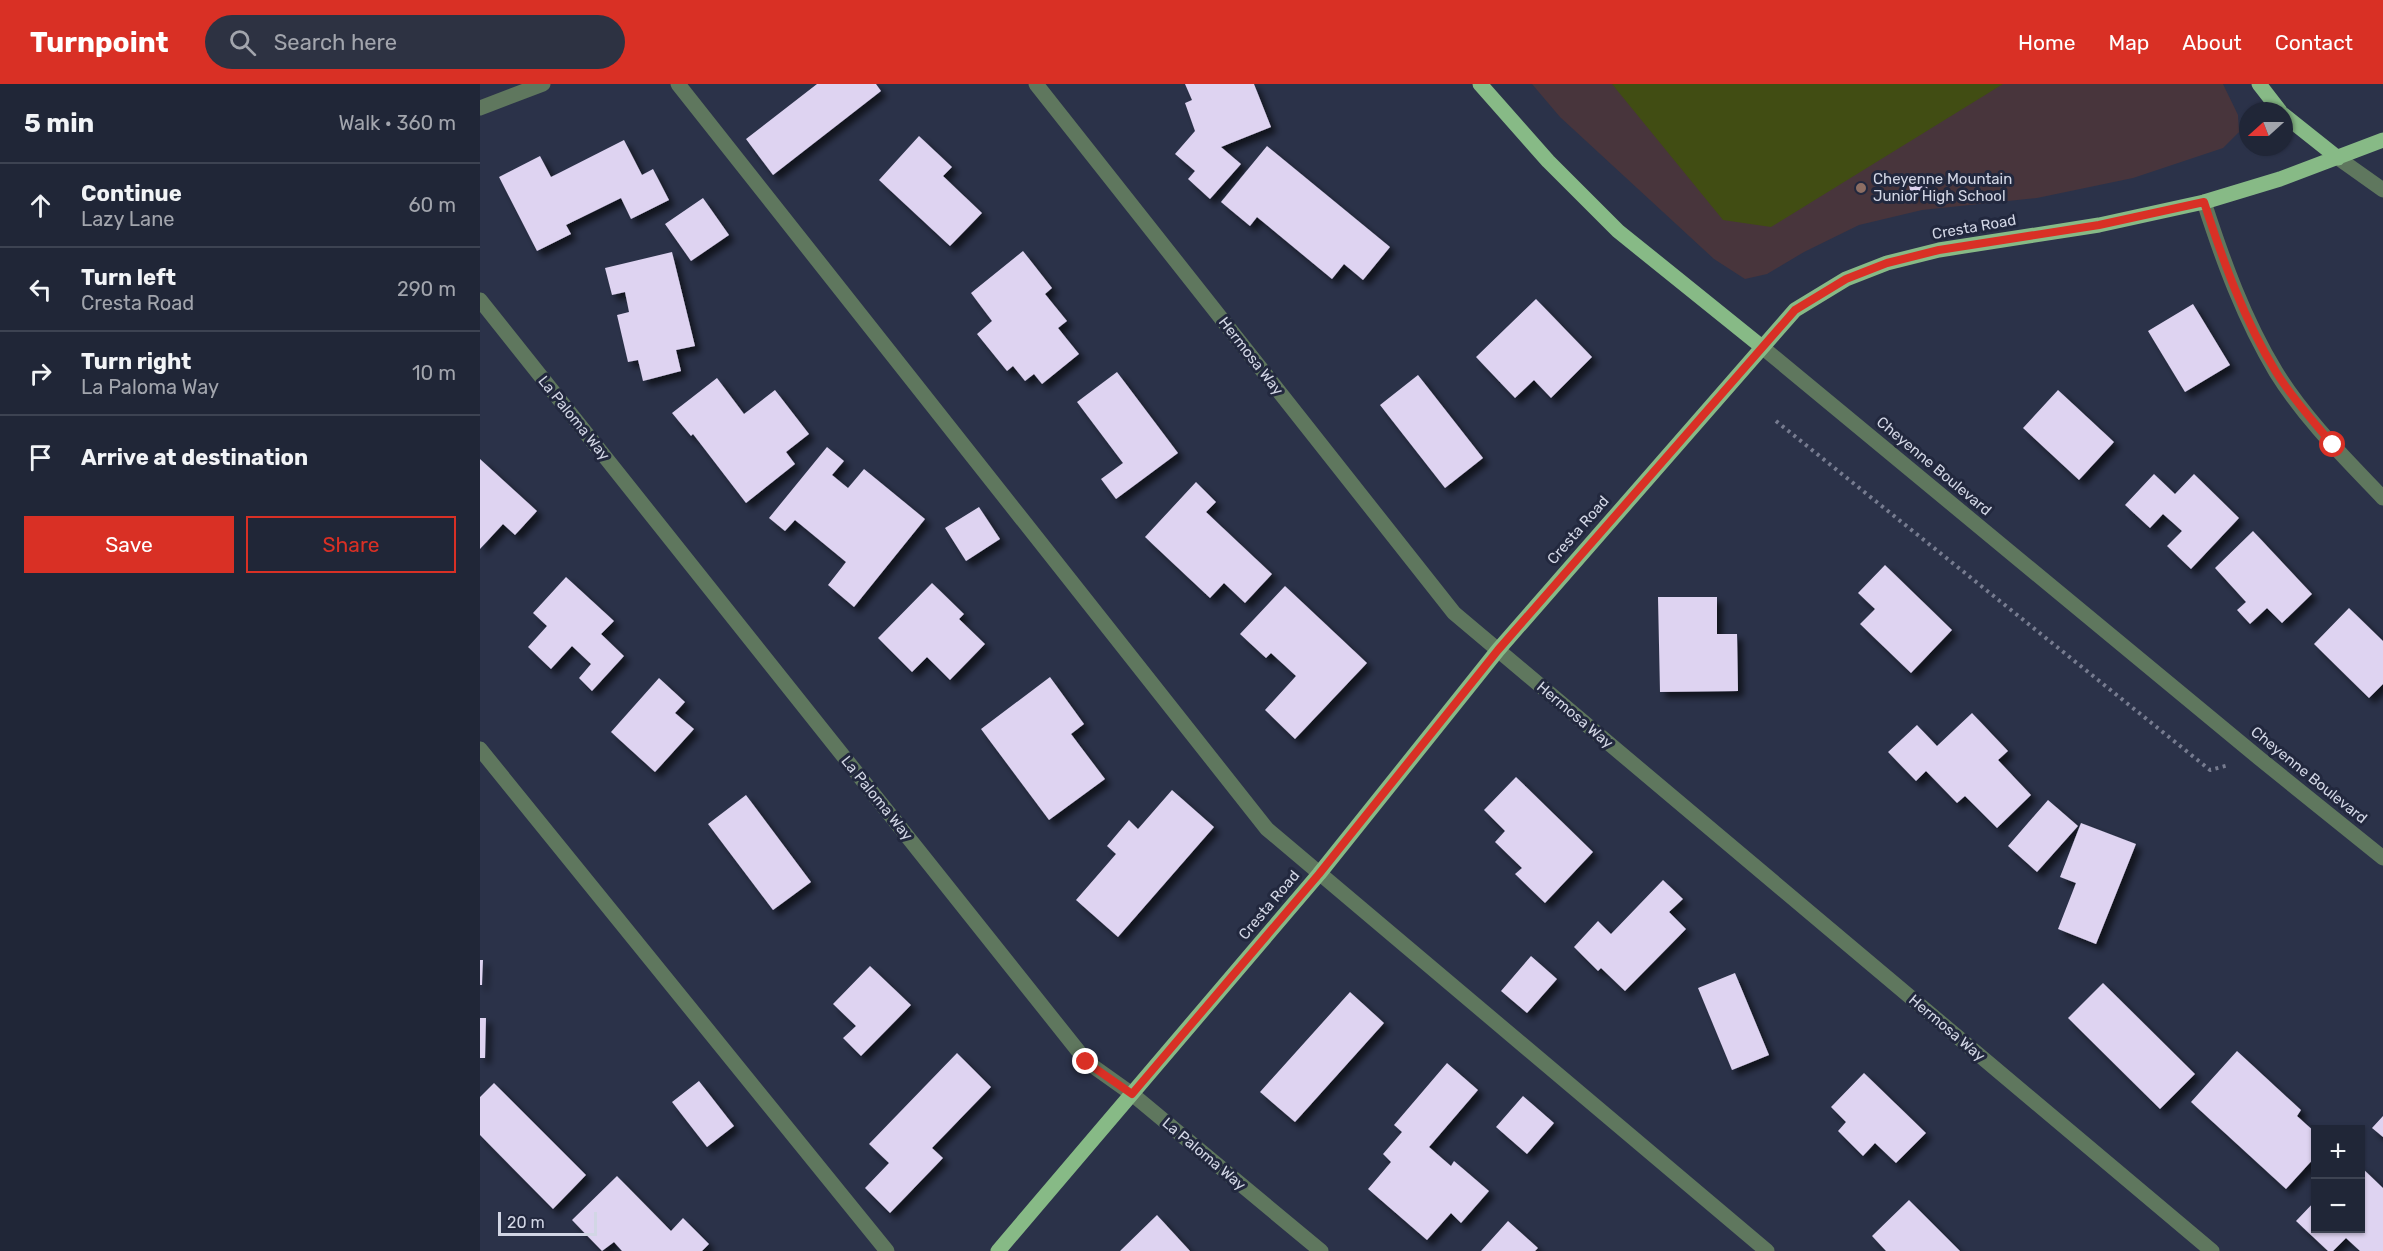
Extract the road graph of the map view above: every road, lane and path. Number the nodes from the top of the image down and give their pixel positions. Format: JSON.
{"nodes":[{"id":1,"x":543,"y":84,"type":"edge"},
{"id":2,"x":678,"y":84,"type":"edge"},
{"id":3,"x":1036,"y":84,"type":"edge"},
{"id":4,"x":1480,"y":84,"type":"edge"},
{"id":5,"x":2259,"y":84,"type":"edge"},
{"id":6,"x":2273,"y":102,"type":"edge"},
{"id":7,"x":480,"y":108,"type":"edge"},
{"id":8,"x":2293,"y":121,"type":"edge"},
{"id":9,"x":2383,"y":140,"type":"edge"},
{"id":10,"x":2338,"y":158,"type":"junction"},
{"id":11,"x":2383,"y":190,"type":"edge"},
{"id":12,"x":2204,"y":202,"type":"junction"},
{"id":13,"x":480,"y":300,"type":"edge"},
{"id":14,"x":1762,"y":347,"type":"junction"},
{"id":15,"x":1776,"y":421,"type":"dead end"},
{"id":16,"x":2383,"y":498,"type":"edge"},
{"id":17,"x":1498,"y":650,"type":"junction"},
{"id":18,"x":480,"y":749,"type":"edge"},
{"id":19,"x":2259,"y":758,"type":"junction"},
{"id":20,"x":2383,"y":858,"type":"edge"},
{"id":21,"x":1319,"y":874,"type":"junction"},
{"id":22,"x":1132,"y":1094,"type":"junction"},
{"id":23,"x":887,"y":1251,"type":"edge"},
{"id":24,"x":998,"y":1251,"type":"edge"},
{"id":25,"x":1321,"y":1251,"type":"edge"},
{"id":26,"x":1767,"y":1251,"type":"edge"},
{"id":27,"x":2212,"y":1251,"type":"edge"}],
"edges":[{"from":1,"to":7,"type":"street"},
{"from":2,"to":21,"type":"street"},
{"from":3,"to":17,"type":"street","name":"Hermosa Way"},
{"from":4,"to":14,"type":"main road","name":"Cheyenne Boulevard"},
{"from":5,"to":6,"type":"main road"},
{"from":8,"to":10,"type":"main road"},
{"from":9,"to":10,"type":"main road","name":"Cresta Road"},
{"from":10,"to":11,"type":"street"},
{"from":10,"to":12,"type":"main road","name":"Cresta Road"},
{"from":12,"to":14,"type":"main road","name":"Cresta Road"},
{"from":12,"to":16,"type":"street"},
{"from":13,"to":22,"type":"street","name":"La Paloma Way"},
{"from":14,"to":17,"type":"main road","name":"Cresta Road"},
{"from":14,"to":19,"type":"street","name":"Cheyenne Boulevard"},
{"from":15,"to":19,"type":"path"},
{"from":17,"to":21,"type":"main road","name":"Cresta Road"},
{"from":17,"to":27,"type":"street","name":"Hermosa Way"},
{"from":18,"to":23,"type":"street"},
{"from":19,"to":20,"type":"street","name":"Cheyenne Boulevard"},
{"from":21,"to":22,"type":"main road","name":"Cresta Road"},
{"from":21,"to":26,"type":"street"},
{"from":22,"to":24,"type":"main road","name":"Cresta Road"},
{"from":22,"to":25,"type":"street","name":"La Paloma Way"}]}
